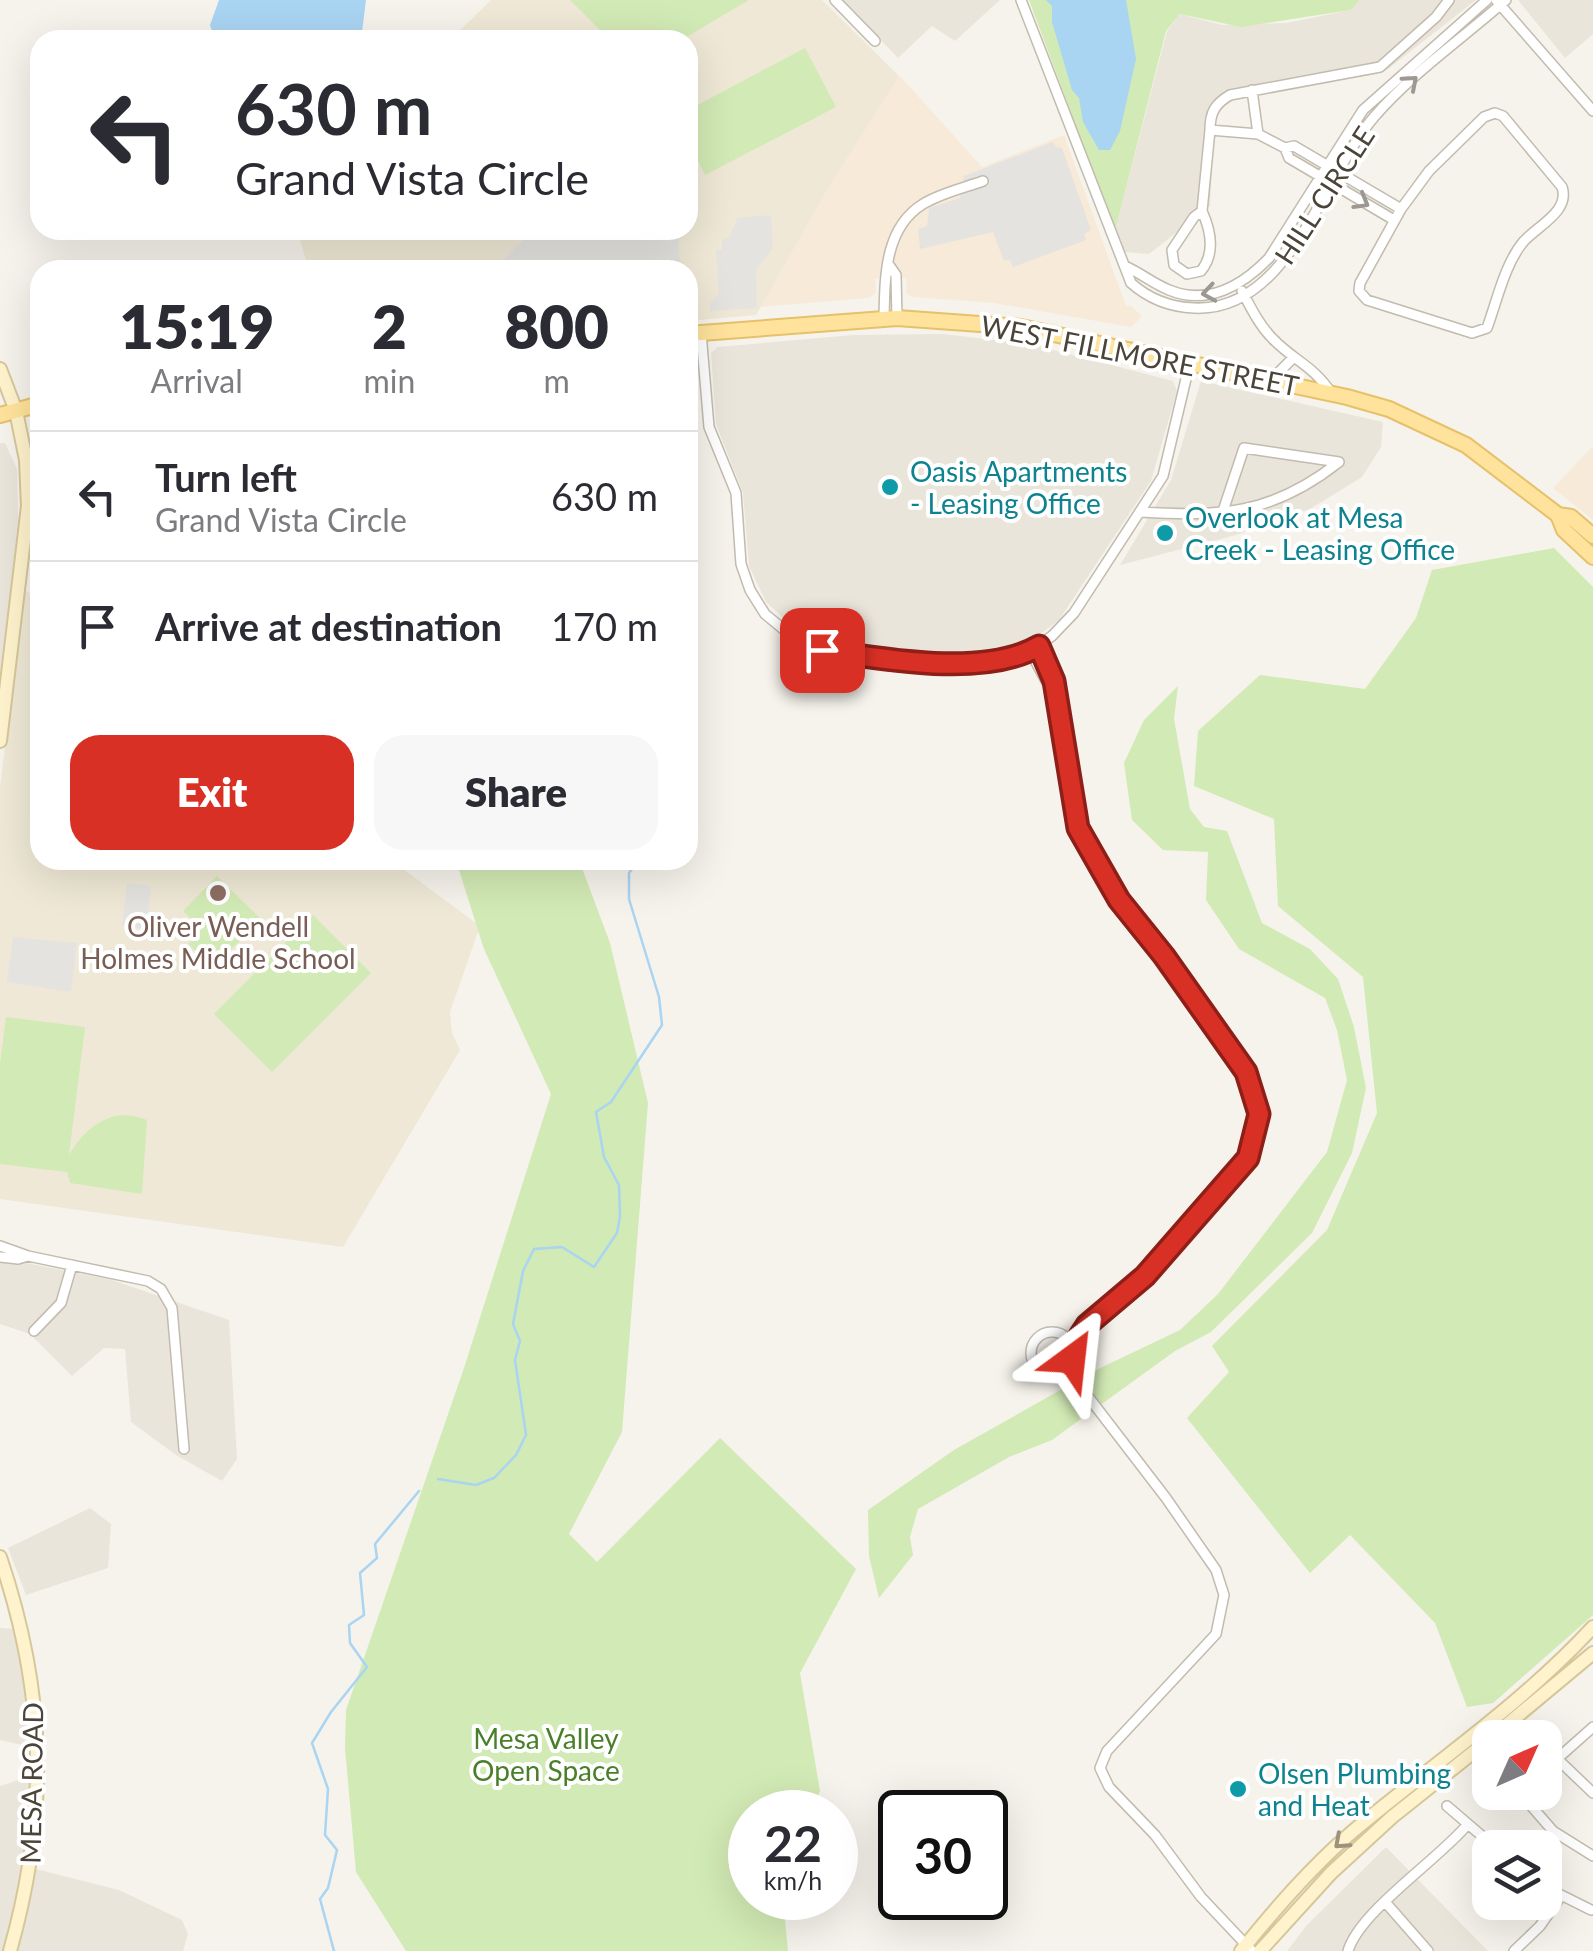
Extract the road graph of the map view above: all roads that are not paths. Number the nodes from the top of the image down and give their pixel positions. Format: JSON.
{"nodes":[{"id":1,"x":835,"y":0,"type":"edge"},
{"id":2,"x":1021,"y":0,"type":"edge"},
{"id":3,"x":1449,"y":0,"type":"edge"},
{"id":4,"x":1486,"y":0,"type":"edge"},
{"id":5,"x":1501,"y":2,"type":"edge"},
{"id":6,"x":875,"y":41,"type":"dead end"},
{"id":7,"x":1252,"y":90,"type":"junction"},
{"id":8,"x":1593,"y":111,"type":"edge"},
{"id":9,"x":1210,"y":130,"type":"junction"},
{"id":10,"x":1258,"y":134,"type":"junction"},
{"id":11,"x":1285,"y":148,"type":"junction"},
{"id":12,"x":1326,"y":165,"type":"junction"},
{"id":13,"x":1338,"y":171,"type":"junction"},
{"id":14,"x":1320,"y":177,"type":"junction"},
{"id":15,"x":983,"y":181,"type":"dead end"},
{"id":16,"x":1330,"y":184,"type":"junction"},
{"id":17,"x":1401,"y":209,"type":"junction"},
{"id":18,"x":1202,"y":211,"type":"junction"},
{"id":19,"x":1394,"y":220,"type":"junction"},
{"id":20,"x":1127,"y":267,"type":"junction"},
{"id":21,"x":1238,"y":284,"type":"junction"},
{"id":22,"x":1245,"y":296,"type":"junction"},
{"id":23,"x":891,"y":318,"type":"junction"},
{"id":24,"x":698,"y":334,"type":"edge"},
{"id":25,"x":1294,"y":358,"type":"junction"},
{"id":26,"x":698,"y":359,"type":"edge"},
{"id":27,"x":1190,"y":362,"type":"junction"},
{"id":28,"x":0,"y":369,"type":"edge"},
{"id":29,"x":1270,"y":380,"type":"junction"},
{"id":30,"x":1331,"y":393,"type":"junction"},
{"id":31,"x":30,"y":407,"type":"edge"},
{"id":32,"x":16,"y":411,"type":"junction"},
{"id":33,"x":0,"y":415,"type":"edge"},
{"id":34,"x":1141,"y":512,"type":"junction"},
{"id":35,"x":1222,"y":514,"type":"junction"},
{"id":36,"x":1558,"y":514,"type":"junction"},
{"id":37,"x":1593,"y":536,"type":"edge"},
{"id":38,"x":1593,"y":557,"type":"edge"},
{"id":39,"x":5,"y":648,"type":"edge"},
{"id":40,"x":1035,"y":649,"type":"junction"},
{"id":41,"x":0,"y":741,"type":"edge"},
{"id":42,"x":0,"y":1246,"type":"edge"},
{"id":43,"x":0,"y":1256,"type":"edge"},
{"id":44,"x":28,"y":1256,"type":"junction"},
{"id":45,"x":72,"y":1264,"type":"junction"},
{"id":46,"x":1087,"y":1325,"type":"junction"},
{"id":47,"x":34,"y":1330,"type":"dead end"},
{"id":48,"x":1062,"y":1334,"type":"junction"},
{"id":49,"x":1072,"y":1353,"type":"junction"},
{"id":50,"x":1055,"y":1374,"type":"junction"},
{"id":51,"x":1080,"y":1386,"type":"junction"},
{"id":52,"x":184,"y":1449,"type":"dead end"},
{"id":53,"x":0,"y":1557,"type":"edge"},
{"id":54,"x":1593,"y":1627,"type":"edge"},
{"id":55,"x":1593,"y":1653,"type":"edge"},
{"id":56,"x":1505,"y":1720,"type":"edge"},
{"id":57,"x":1512,"y":1720,"type":"edge"},
{"id":58,"x":1593,"y":1726,"type":"edge"},
{"id":59,"x":1472,"y":1753,"type":"edge"},
{"id":60,"x":1562,"y":1754,"type":"edge"},
{"id":61,"x":1562,"y":1765,"type":"edge"},
{"id":62,"x":1593,"y":1793,"type":"edge"},
{"id":63,"x":1447,"y":1806,"type":"dead end"},
{"id":64,"x":1535,"y":1810,"type":"edge"},
{"id":65,"x":1468,"y":1824,"type":"junction"},
{"id":66,"x":1475,"y":1830,"type":"edge"},
{"id":67,"x":1553,"y":1830,"type":"edge"},
{"id":68,"x":1562,"y":1836,"type":"edge"},
{"id":69,"x":1593,"y":1856,"type":"edge"},
{"id":70,"x":1562,"y":1896,"type":"edge"},
{"id":71,"x":1386,"y":1903,"type":"junction"},
{"id":72,"x":1590,"y":1910,"type":"dead end"},
{"id":73,"x":1544,"y":1920,"type":"edge"},
{"id":74,"x":1250,"y":1950,"type":"edge"},
{"id":75,"x":10,"y":1951,"type":"edge"},
{"id":76,"x":1348,"y":1951,"type":"edge"},
{"id":77,"x":1428,"y":1951,"type":"edge"},
{"id":78,"x":1514,"y":1951,"type":"edge"}],
"edges":[{"from":1,"to":6,"type":"street"},
{"from":2,"to":20,"type":"street","name":"HILL CIRCLE"},
{"from":3,"to":7,"type":"street"},
{"from":4,"to":12,"type":"street","name":"HILL CIRCLE"},
{"from":5,"to":8,"type":"street"},
{"from":13,"to":5,"type":"street","name":"HILL CIRCLE","one_way":true},
{"from":7,"to":9,"type":"street"},
{"from":7,"to":10,"type":"street"},
{"from":9,"to":10,"type":"street"},
{"from":9,"to":18,"type":"street"},
{"from":10,"to":11,"type":"street"},
{"from":11,"to":12,"type":"street"},
{"from":11,"to":14,"type":"street"},
{"from":12,"to":13,"type":"street"},
{"from":12,"to":14,"type":"street","name":"HILL CIRCLE"},
{"from":13,"to":16,"type":"street","name":"HILL CIRCLE"},
{"from":13,"to":17,"type":"street"},
{"from":14,"to":16,"type":"street"},
{"from":14,"to":21,"type":"street","name":"HILL CIRCLE"},
{"from":15,"to":23,"type":"street"},
{"from":16,"to":19,"type":"street","one_way":true},
{"from":16,"to":22,"type":"street","name":"HILL CIRCLE"},
{"from":17,"to":19,"type":"street"},
{"from":17,"to":19,"type":"street"},
{"from":18,"to":18,"type":"street"},
{"from":21,"to":20,"type":"street","one_way":true},
{"from":20,"to":22,"type":"street","name":"HILL CIRCLE"},
{"from":21,"to":22,"type":"street"},
{"from":22,"to":25,"type":"street"},
{"from":23,"to":24,"type":"main road","name":"WEST FILLMORE STREET"},
{"from":23,"to":27,"type":"main road","name":"WEST FILLMORE STREET"},
{"from":25,"to":29,"type":"street"},
{"from":25,"to":30,"type":"street"},
{"from":26,"to":40,"type":"street"},
{"from":27,"to":29,"type":"main road","name":"WEST FILLMORE STREET"},
{"from":27,"to":34,"type":"street"},
{"from":28,"to":32,"type":"main road"},
{"from":29,"to":30,"type":"main road","name":"WEST FILLMORE STREET"},
{"from":30,"to":36,"type":"main road","name":"WEST FILLMORE STREET"},
{"from":31,"to":32,"type":"main road"},
{"from":32,"to":33,"type":"main road"},
{"from":32,"to":39,"type":"main road"},
{"from":34,"to":35,"type":"street"},
{"from":34,"to":40,"type":"street"},
{"from":35,"to":35,"type":"street"},
{"from":36,"to":37,"type":"main road","name":"WEST FILLMORE STREET"},
{"from":36,"to":38,"type":"main road","name":"WEST FILLMORE STREET"},
{"from":39,"to":41,"type":"main road"},
{"from":40,"to":46,"type":"street"},
{"from":42,"to":44,"type":"street"},
{"from":43,"to":44,"type":"street"},
{"from":44,"to":45,"type":"street"},
{"from":45,"to":47,"type":"street"},
{"from":45,"to":52,"type":"street"},
{"from":46,"to":48,"type":"street"},
{"from":46,"to":49,"type":"street"},
{"from":48,"to":49,"type":"street"},
{"from":48,"to":50,"type":"street"},
{"from":49,"to":50,"type":"street"},
{"from":49,"to":51,"type":"street"},
{"from":50,"to":51,"type":"street"},
{"from":51,"to":74,"type":"street"},
{"from":53,"to":75,"type":"main road","name":"MESA ROAD"},
{"from":54,"to":56,"type":"main road"},
{"from":55,"to":57,"type":"main road"},
{"from":58,"to":60,"type":"street"},
{"from":59,"to":74,"type":"main road"},
{"from":61,"to":62,"type":"street"},
{"from":63,"to":65,"type":"street"},
{"from":64,"to":67,"type":"street"},
{"from":65,"to":66,"type":"street"},
{"from":65,"to":71,"type":"street"},
{"from":68,"to":69,"type":"street"},
{"from":70,"to":72,"type":"street"},
{"from":71,"to":76,"type":"street"},
{"from":71,"to":77,"type":"street"},
{"from":73,"to":78,"type":"street"}]}
